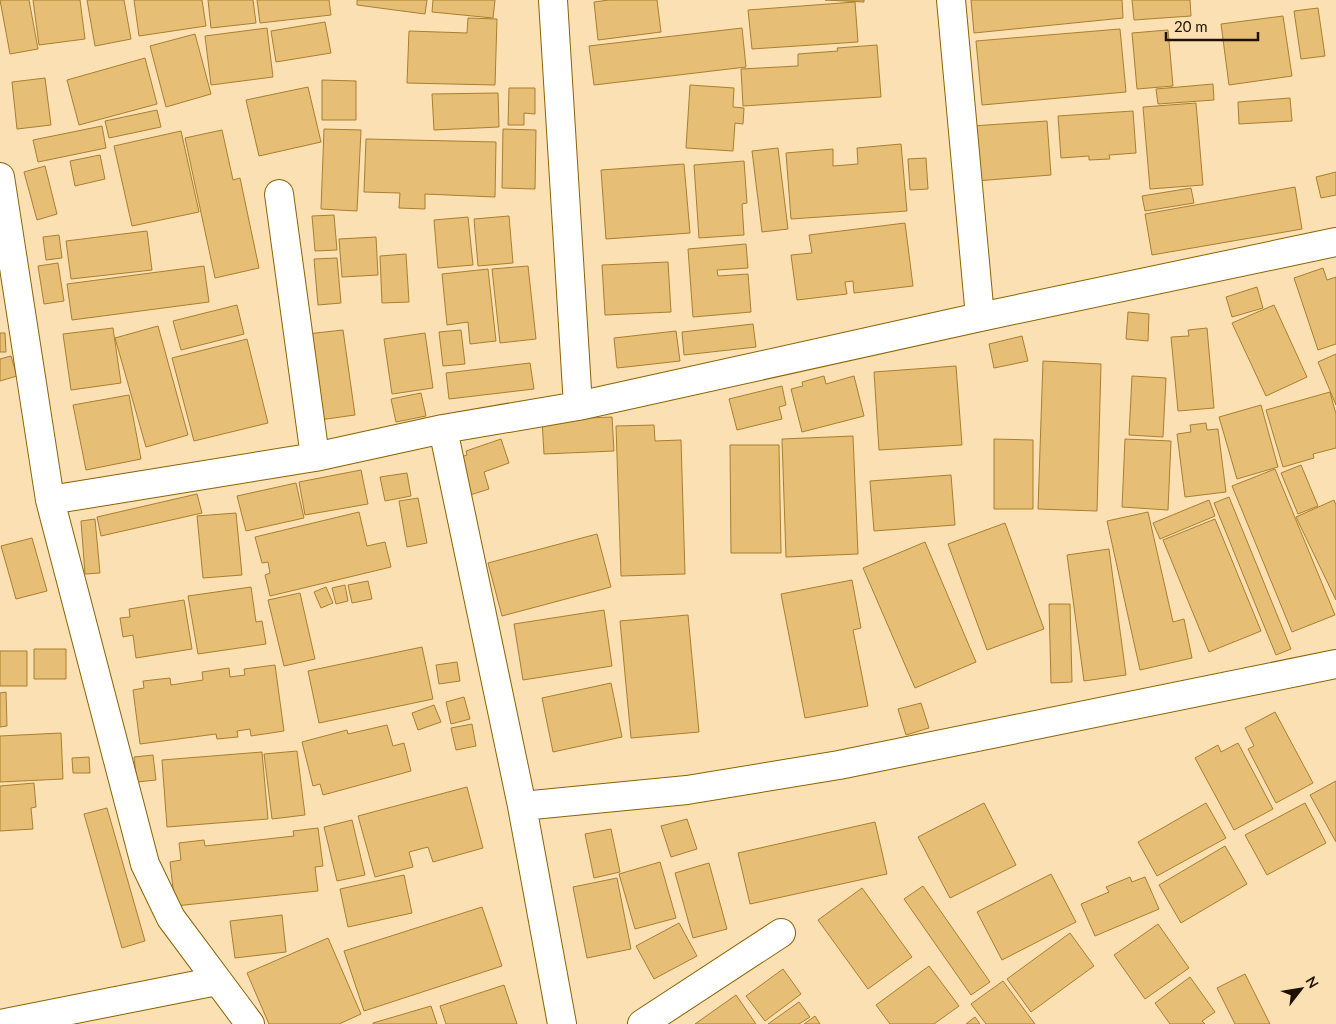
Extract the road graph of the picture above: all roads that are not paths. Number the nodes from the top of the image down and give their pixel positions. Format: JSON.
{"nodes":[{"id":1,"x":553,"y":0,"type":"edge"},
{"id":2,"x":951,"y":0,"type":"edge"},
{"id":3,"x":0,"y":177,"type":"edge"},
{"id":4,"x":279,"y":194,"type":"dead end"},
{"id":5,"x":1336,"y":242,"type":"edge"},
{"id":6,"x":980,"y":316,"type":"junction"},
{"id":7,"x":578,"y":406,"type":"junction"},
{"id":8,"x":444,"y":429,"type":"junction"},
{"id":9,"x":315,"y":457,"type":"junction"},
{"id":10,"x":50,"y":500,"type":"junction"},
{"id":11,"x":1336,"y":664,"type":"edge"},
{"id":12,"x":522,"y":806,"type":"junction"},
{"id":13,"x":782,"y":933,"type":"dead end"},
{"id":14,"x":217,"y":982,"type":"junction"},
{"id":15,"x":0,"y":1024,"type":"edge"},
{"id":16,"x":250,"y":1024,"type":"edge"},
{"id":17,"x":562,"y":1024,"type":"edge"},
{"id":18,"x":642,"y":1024,"type":"edge"}],
"edges":[{"from":1,"to":7,"type":"street"},
{"from":2,"to":6,"type":"street"},
{"from":3,"to":10,"type":"street"},
{"from":4,"to":9,"type":"street"},
{"from":5,"to":6,"type":"street"},
{"from":6,"to":7,"type":"street"},
{"from":7,"to":8,"type":"street"},
{"from":8,"to":9,"type":"street"},
{"from":8,"to":12,"type":"street"},
{"from":9,"to":10,"type":"street"},
{"from":10,"to":14,"type":"street"},
{"from":11,"to":12,"type":"street"},
{"from":12,"to":17,"type":"street"},
{"from":13,"to":18,"type":"street"},
{"from":14,"to":15,"type":"street"},
{"from":14,"to":16,"type":"street"}]}
